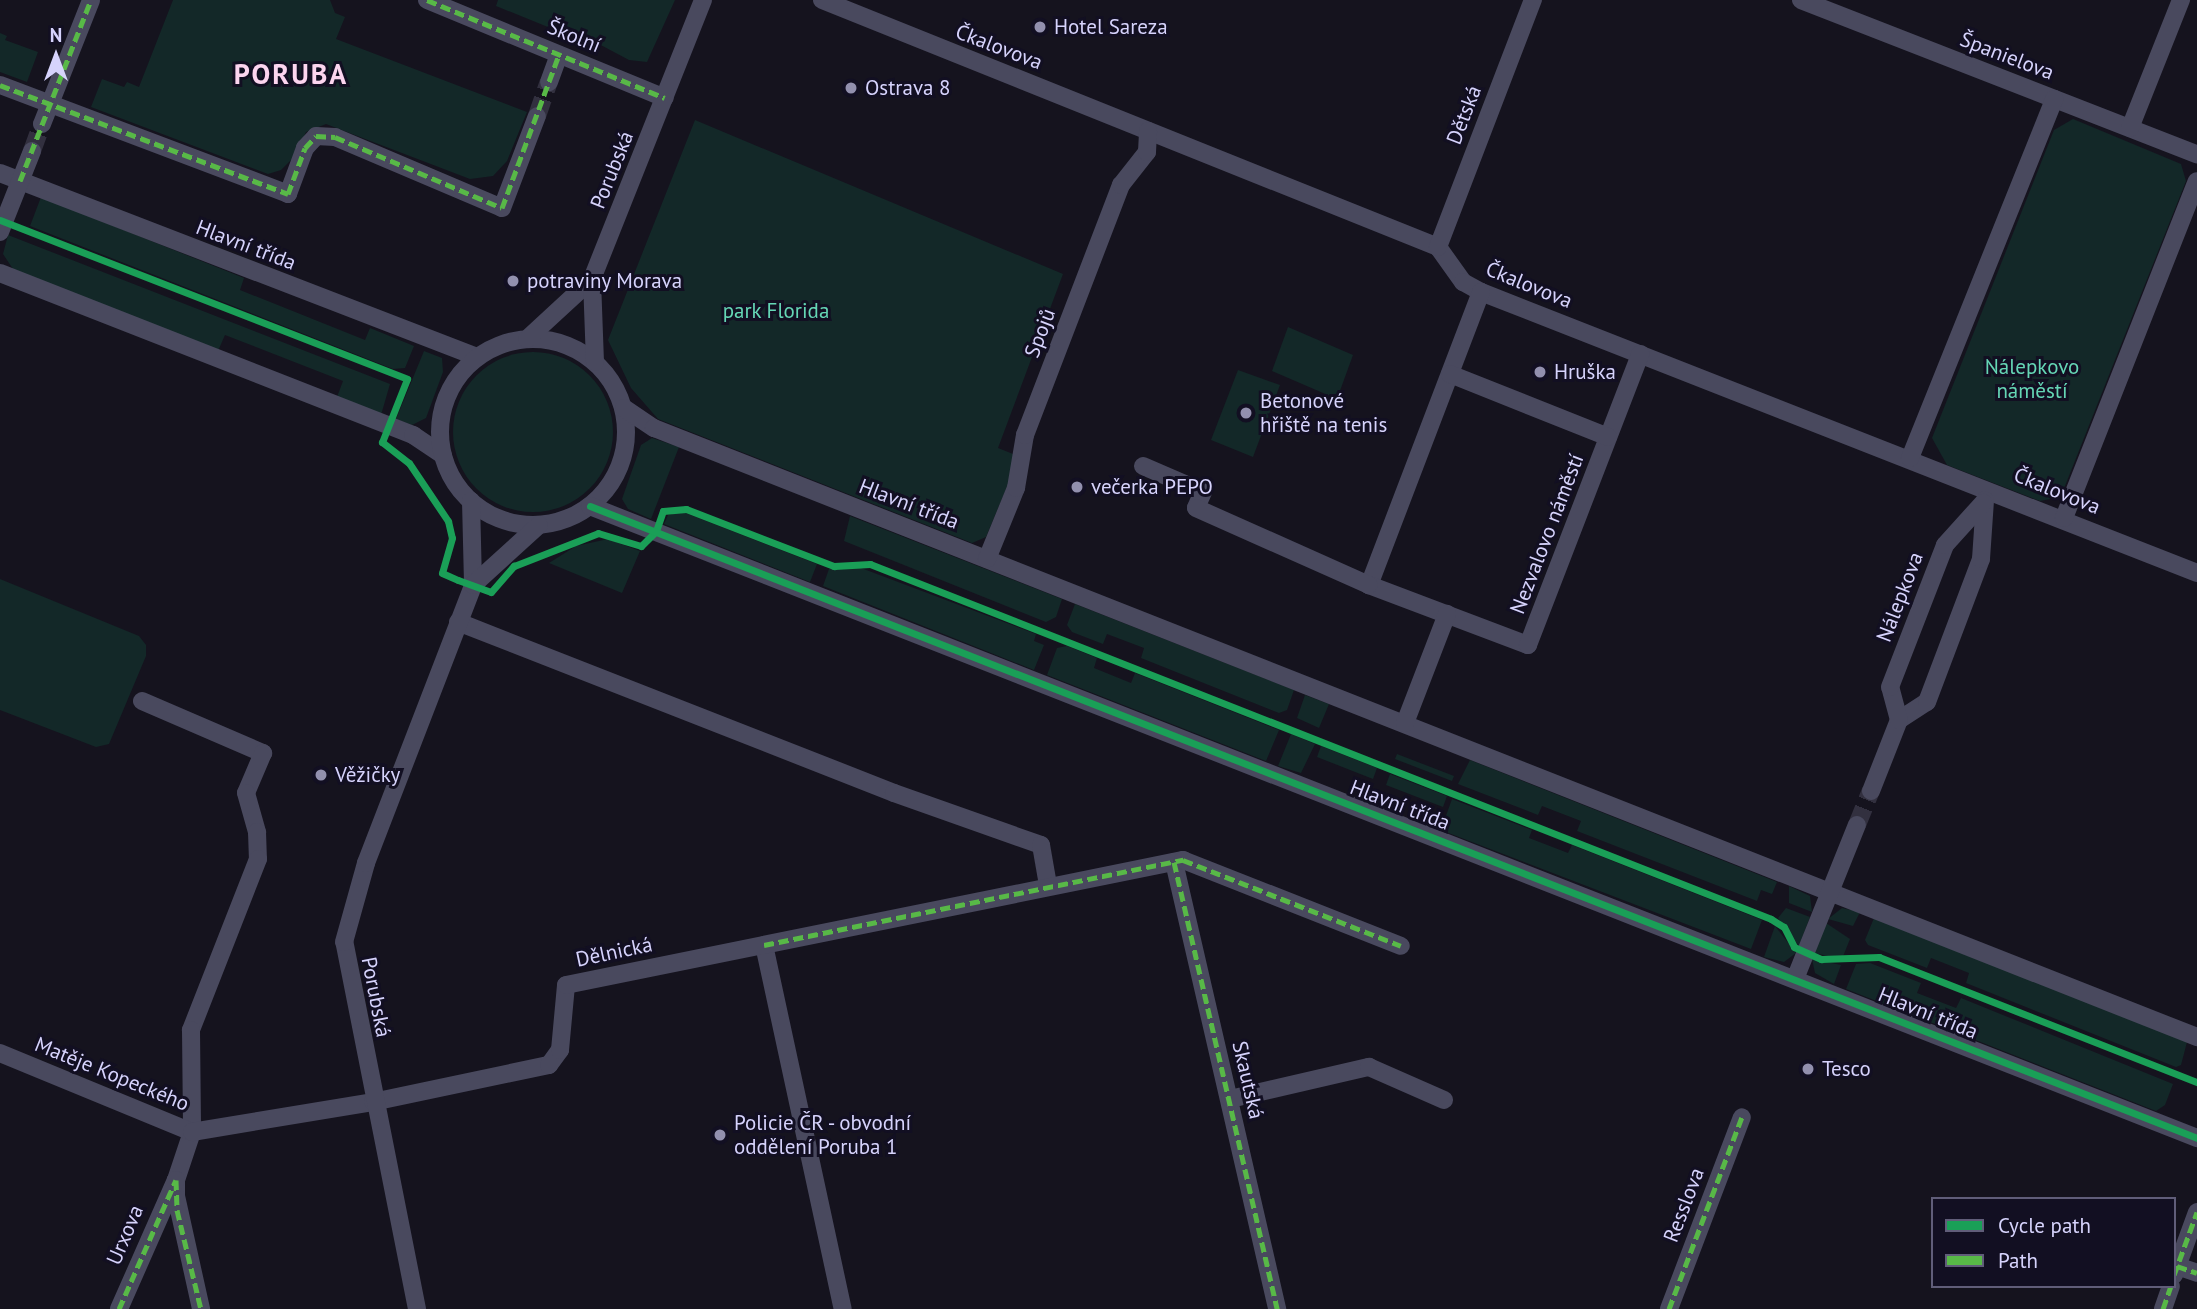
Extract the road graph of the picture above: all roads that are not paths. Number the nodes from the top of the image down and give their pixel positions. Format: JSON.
{"nodes":[{"id":1,"x":90,"y":0,"type":"edge"},
{"id":2,"x":427,"y":0,"type":"edge"},
{"id":3,"x":703,"y":0,"type":"edge"},
{"id":4,"x":822,"y":0,"type":"edge"},
{"id":5,"x":1533,"y":0,"type":"edge"},
{"id":6,"x":1801,"y":0,"type":"edge"},
{"id":7,"x":2181,"y":0,"type":"edge"},
{"id":8,"x":559,"y":55,"type":"junction"},
{"id":9,"x":549,"y":82,"type":"tunnel mouth"},
{"id":10,"x":0,"y":85,"type":"edge"},
{"id":11,"x":665,"y":98,"type":"junction"},
{"id":12,"x":2054,"y":99,"type":"junction"},
{"id":13,"x":50,"y":106,"type":"junction"},
{"id":14,"x":537,"y":116,"type":"tunnel mouth"},
{"id":15,"x":42,"y":124,"type":"tunnel mouth"},
{"id":16,"x":2130,"y":128,"type":"junction"},
{"id":17,"x":1148,"y":131,"type":"junction"},
{"id":18,"x":32,"y":151,"type":"tunnel mouth"},
{"id":19,"x":2197,"y":154,"type":"edge"},
{"id":20,"x":0,"y":173,"type":"edge"},
{"id":21,"x":20,"y":181,"type":"junction"},
{"id":22,"x":2197,"y":181,"type":"edge"},
{"id":23,"x":0,"y":232,"type":"edge"},
{"id":24,"x":1438,"y":247,"type":"junction"},
{"id":25,"x":0,"y":273,"type":"edge"},
{"id":26,"x":592,"y":279,"type":"junction"},
{"id":27,"x":1481,"y":292,"type":"junction"},
{"id":28,"x":527,"y":339,"type":"junction"},
{"id":29,"x":1640,"y":354,"type":"junction"},
{"id":30,"x":477,"y":357,"type":"junction"},
{"id":31,"x":595,"y":362,"type":"junction"},
{"id":32,"x":1450,"y":374,"type":"junction"},
{"id":33,"x":624,"y":408,"type":"junction"},
{"id":34,"x":1608,"y":437,"type":"junction"},
{"id":35,"x":443,"y":455,"type":"junction"},
{"id":36,"x":1910,"y":458,"type":"junction"},
{"id":37,"x":1143,"y":466,"type":"dead end"},
{"id":38,"x":1986,"y":496,"type":"junction"},
{"id":39,"x":471,"y":501,"type":"junction"},
{"id":40,"x":590,"y":506,"type":"junction"},
{"id":41,"x":2064,"y":518,"type":"junction"},
{"id":42,"x":539,"y":525,"type":"junction"},
{"id":43,"x":988,"y":559,"type":"junction"},
{"id":44,"x":2197,"y":573,"type":"edge"},
{"id":45,"x":1369,"y":584,"type":"junction"},
{"id":46,"x":473,"y":585,"type":"junction"},
{"id":47,"x":1447,"y":614,"type":"junction"},
{"id":48,"x":458,"y":622,"type":"junction"},
{"id":49,"x":142,"y":701,"type":"dead end"},
{"id":50,"x":1899,"y":720,"type":"junction"},
{"id":51,"x":1405,"y":723,"type":"junction"},
{"id":52,"x":1871,"y":791,"type":"tunnel mouth"},
{"id":53,"x":1857,"y":825,"type":"tunnel mouth"},
{"id":54,"x":1174,"y":862,"type":"junction"},
{"id":55,"x":1048,"y":885,"type":"junction"},
{"id":56,"x":1830,"y":891,"type":"junction"},
{"id":57,"x":764,"y":945,"type":"junction"},
{"id":58,"x":1401,"y":946,"type":"dead end"},
{"id":59,"x":1796,"y":979,"type":"junction"},
{"id":60,"x":2197,"y":1037,"type":"edge"},
{"id":61,"x":0,"y":1053,"type":"edge"},
{"id":62,"x":1230,"y":1099,"type":"junction"},
{"id":63,"x":1444,"y":1100,"type":"dead end"},
{"id":64,"x":373,"y":1102,"type":"junction"},
{"id":65,"x":1742,"y":1117,"type":"dead end"},
{"id":66,"x":192,"y":1132,"type":"junction"},
{"id":67,"x":2197,"y":1138,"type":"edge"},
{"id":68,"x":176,"y":1180,"type":"junction"},
{"id":69,"x":2197,"y":1212,"type":"edge"},
{"id":70,"x":2176,"y":1271,"type":"edge"},
{"id":71,"x":2197,"y":1273,"type":"edge"},
{"id":72,"x":2170,"y":1288,"type":"edge"},
{"id":73,"x":119,"y":1309,"type":"edge"},
{"id":74,"x":201,"y":1309,"type":"edge"},
{"id":75,"x":417,"y":1309,"type":"edge"},
{"id":76,"x":843,"y":1309,"type":"edge"},
{"id":77,"x":1277,"y":1309,"type":"edge"},
{"id":78,"x":1669,"y":1309,"type":"edge"},
{"id":79,"x":2163,"y":1309,"type":"edge"}],
"edges":[{"from":1,"to":13,"type":"street"},
{"from":2,"to":8,"type":"street","name":"Školní"},
{"from":3,"to":11,"type":"street","name":"Porubská"},
{"from":4,"to":17,"type":"street","name":"Čkalovova"},
{"from":5,"to":24,"type":"street","name":"Dětská"},
{"from":6,"to":12,"type":"street","name":"Španielova"},
{"from":7,"to":16,"type":"street"},
{"from":8,"to":9,"type":"street"},
{"from":8,"to":11,"type":"street","name":"Školní"},
{"from":10,"to":13,"type":"street"},
{"from":11,"to":26,"type":"street","name":"Porubská"},
{"from":12,"to":16,"type":"street","name":"Španielova"},
{"from":12,"to":36,"type":"street"},
{"from":13,"to":14,"type":"street"},
{"from":13,"to":15,"type":"street"},
{"from":16,"to":19,"type":"street","name":"Španielova"},
{"from":17,"to":24,"type":"street","name":"Čkalovova"},
{"from":17,"to":43,"type":"street","name":"Spojů"},
{"from":18,"to":21,"type":"street"},
{"from":20,"to":21,"type":"street","name":"Hlavní třída"},
{"from":21,"to":23,"type":"street"},
{"from":21,"to":30,"type":"street","name":"Hlavní třída"},
{"from":22,"to":41,"type":"street"},
{"from":24,"to":27,"type":"street","name":"Čkalovova"},
{"from":25,"to":35,"type":"street"},
{"from":26,"to":28,"type":"street"},
{"from":26,"to":31,"type":"street","name":"Porubská"},
{"from":27,"to":29,"type":"street","name":"Čkalovova"},
{"from":27,"to":32,"type":"street"},
{"from":28,"to":30,"type":"street"},
{"from":28,"to":31,"type":"street"},
{"from":29,"to":34,"type":"street","name":"Nezvalovo náměstí"},
{"from":29,"to":36,"type":"street","name":"Čkalovova"},
{"from":30,"to":35,"type":"street"},
{"from":31,"to":33,"type":"street"},
{"from":32,"to":34,"type":"street","name":"Nezvalovo náměstí"},
{"from":32,"to":45,"type":"street"},
{"from":33,"to":40,"type":"street"},
{"from":33,"to":43,"type":"street","name":"Hlavní třída"},
{"from":34,"to":47,"type":"street","name":"Nezvalovo náměstí"},
{"from":35,"to":39,"type":"street"},
{"from":36,"to":38,"type":"street","name":"Čkalovova"},
{"from":37,"to":45,"type":"street","name":"Nezvalovo náměstí"},
{"from":38,"to":41,"type":"street","name":"Čkalovova"},
{"from":38,"to":50,"type":"street"},
{"from":38,"to":50,"type":"street","name":"Nálepkova"},
{"from":39,"to":42,"type":"street"},
{"from":39,"to":46,"type":"street","name":"Porubská"},
{"from":40,"to":42,"type":"street"},
{"from":40,"to":59,"type":"street","name":"Hlavní třída"},
{"from":41,"to":44,"type":"street","name":"Čkalovova"},
{"from":42,"to":46,"type":"street","name":"Porubská"},
{"from":43,"to":51,"type":"street","name":"Hlavní třída"},
{"from":45,"to":47,"type":"street","name":"Nezvalovo náměstí"},
{"from":46,"to":48,"type":"street","name":"Porubská"},
{"from":47,"to":51,"type":"street"},
{"from":48,"to":55,"type":"street"},
{"from":48,"to":64,"type":"street","name":"Porubská"},
{"from":49,"to":66,"type":"street","name":"Urxova"},
{"from":50,"to":52,"type":"street"},
{"from":51,"to":56,"type":"street","name":"Hlavní třída"},
{"from":53,"to":56,"type":"street"},
{"from":54,"to":55,"type":"street","name":"Dělnická"},
{"from":54,"to":58,"type":"street"},
{"from":54,"to":62,"type":"street","name":"Skautská"},
{"from":55,"to":57,"type":"street","name":"Dělnická"},
{"from":56,"to":59,"type":"street"},
{"from":56,"to":60,"type":"street","name":"Hlavní třída"},
{"from":57,"to":64,"type":"street","name":"Dělnická"},
{"from":57,"to":76,"type":"street"},
{"from":59,"to":67,"type":"street","name":"Hlavní třída"},
{"from":61,"to":66,"type":"street","name":"Matěje Kopeckého"},
{"from":62,"to":63,"type":"street"},
{"from":62,"to":77,"type":"street","name":"Skautská"},
{"from":64,"to":66,"type":"street","name":"Matěje Kopeckého"},
{"from":64,"to":75,"type":"street","name":"Porubská"},
{"from":65,"to":78,"type":"street","name":"Resslova"},
{"from":66,"to":68,"type":"street","name":"Urxova"},
{"from":68,"to":73,"type":"street","name":"Urxova"},
{"from":68,"to":74,"type":"street"},
{"from":69,"to":70,"type":"street"},
{"from":70,"to":71,"type":"street"},
{"from":72,"to":79,"type":"street"}]}
